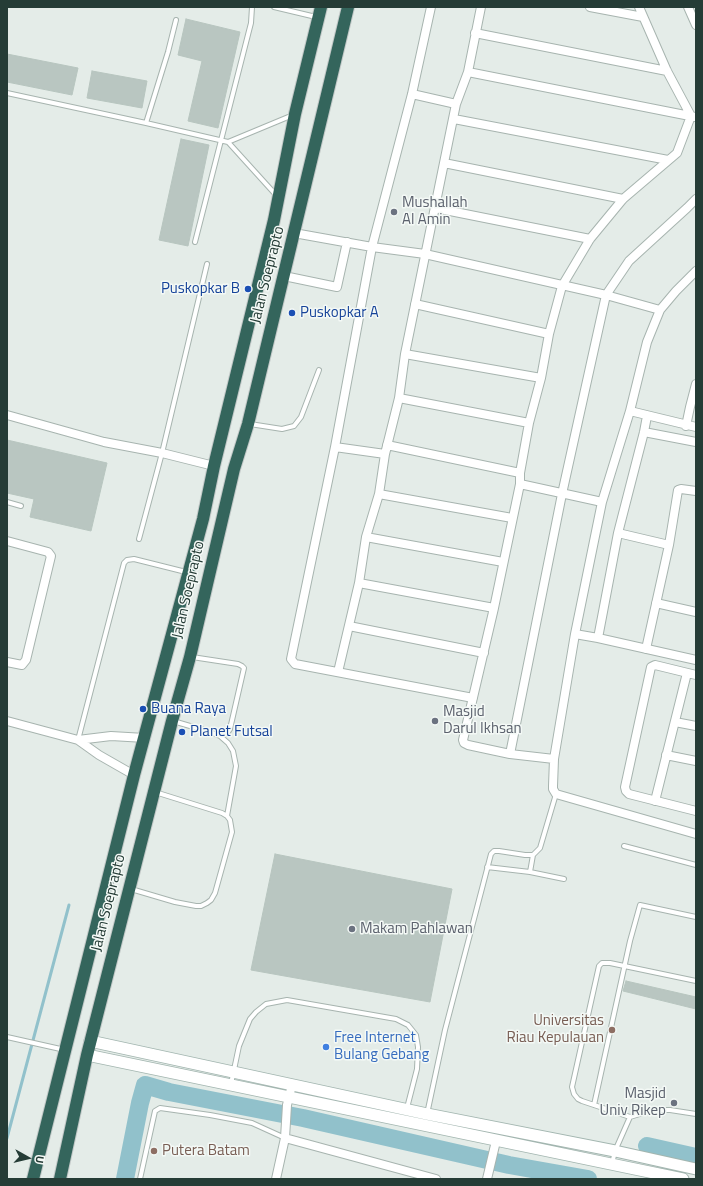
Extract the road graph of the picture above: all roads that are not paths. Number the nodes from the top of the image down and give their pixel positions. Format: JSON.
{"nodes":[{"id":1,"x":252,"y":7,"type":"edge"},
{"id":2,"x":274,"y":7,"type":"edge"},
{"id":3,"x":348,"y":7,"type":"edge"},
{"id":4,"x":431,"y":7,"type":"edge"},
{"id":5,"x":481,"y":7,"type":"edge"},
{"id":6,"x":590,"y":7,"type":"edge"},
{"id":7,"x":639,"y":7,"type":"edge"},
{"id":8,"x":688,"y":7,"type":"edge"},
{"id":9,"x":320,"y":12,"type":"edge"},
{"id":10,"x":643,"y":17,"type":"junction"},
{"id":11,"x":176,"y":20,"type":"dead end"},
{"id":12,"x":696,"y":25,"type":"edge"},
{"id":13,"x":475,"y":33,"type":"junction"},
{"id":14,"x":667,"y":71,"type":"junction"},
{"id":15,"x":468,"y":72,"type":"junction"},
{"id":16,"x":7,"y":93,"type":"edge"},
{"id":17,"x":412,"y":94,"type":"junction"},
{"id":18,"x":456,"y":104,"type":"junction"},
{"id":19,"x":296,"y":114,"type":"junction"},
{"id":20,"x":693,"y":117,"type":"edge"},
{"id":21,"x":454,"y":119,"type":"junction"},
{"id":22,"x":146,"y":123,"type":"junction"},
{"id":23,"x":220,"y":140,"type":"junction"},
{"id":24,"x":228,"y":142,"type":"junction"},
{"id":25,"x":668,"y":160,"type":"junction"},
{"id":26,"x":444,"y":163,"type":"junction"},
{"id":27,"x":278,"y":197,"type":"junction"},
{"id":28,"x":623,"y":199,"type":"junction"},
{"id":29,"x":696,"y":199,"type":"edge"},
{"id":30,"x":435,"y":208,"type":"junction"},
{"id":31,"x":294,"y":232,"type":"junction"},
{"id":32,"x":590,"y":239,"type":"junction"},
{"id":33,"x":195,"y":242,"type":"dead end"},
{"id":34,"x":347,"y":242,"type":"junction"},
{"id":35,"x":372,"y":247,"type":"junction"},
{"id":36,"x":425,"y":254,"type":"junction"},
{"id":37,"x":207,"y":264,"type":"dead end"},
{"id":38,"x":696,"y":270,"type":"edge"},
{"id":39,"x":284,"y":276,"type":"junction"},
{"id":40,"x":562,"y":286,"type":"junction"},
{"id":41,"x":606,"y":295,"type":"junction"},
{"id":42,"x":415,"y":304,"type":"junction"},
{"id":43,"x":660,"y":310,"type":"junction"},
{"id":44,"x":549,"y":334,"type":"junction"},
{"id":45,"x":405,"y":354,"type":"junction"},
{"id":46,"x":318,"y":370,"type":"dead end"},
{"id":47,"x":541,"y":378,"type":"junction"},
{"id":48,"x":696,"y":384,"type":"edge"},
{"id":49,"x":398,"y":398,"type":"junction"},
{"id":50,"x":630,"y":412,"type":"junction"},
{"id":51,"x":7,"y":415,"type":"edge"},
{"id":52,"x":647,"y":416,"type":"junction"},
{"id":53,"x":529,"y":423,"type":"junction"},
{"id":54,"x":248,"y":424,"type":"junction"},
{"id":55,"x":686,"y":426,"type":"junction"},
{"id":56,"x":696,"y":427,"type":"edge"},
{"id":57,"x":644,"y":432,"type":"junction"},
{"id":58,"x":696,"y":442,"type":"edge"},
{"id":59,"x":388,"y":445,"type":"junction"},
{"id":60,"x":335,"y":447,"type":"junction"},
{"id":61,"x":162,"y":453,"type":"junction"},
{"id":62,"x":385,"y":454,"type":"junction"},
{"id":63,"x":214,"y":466,"type":"junction"},
{"id":64,"x":520,"y":473,"type":"junction"},
{"id":65,"x":520,"y":484,"type":"junction"},
{"id":66,"x":696,"y":491,"type":"edge"},
{"id":67,"x":379,"y":494,"type":"junction"},
{"id":68,"x":562,"y":494,"type":"junction"},
{"id":69,"x":7,"y":502,"type":"edge"},
{"id":70,"x":602,"y":502,"type":"junction"},
{"id":71,"x":21,"y":506,"type":"dead end"},
{"id":72,"x":512,"y":518,"type":"junction"},
{"id":73,"x":203,"y":519,"type":"junction"},
{"id":74,"x":221,"y":523,"type":"junction"},
{"id":75,"x":618,"y":533,"type":"junction"},
{"id":76,"x":366,"y":537,"type":"junction"},
{"id":77,"x":139,"y":539,"type":"dead end"},
{"id":78,"x":7,"y":542,"type":"edge"},
{"id":79,"x":669,"y":545,"type":"junction"},
{"id":80,"x":503,"y":562,"type":"junction"},
{"id":81,"x":189,"y":573,"type":"junction"},
{"id":82,"x":359,"y":583,"type":"junction"},
{"id":83,"x":656,"y":603,"type":"junction"},
{"id":84,"x":494,"y":608,"type":"junction"},
{"id":85,"x":696,"y":612,"type":"edge"},
{"id":86,"x":349,"y":626,"type":"junction"},
{"id":87,"x":575,"y":634,"type":"junction"},
{"id":88,"x":598,"y":638,"type":"junction"},
{"id":89,"x":646,"y":649,"type":"junction"},
{"id":90,"x":484,"y":653,"type":"junction"},
{"id":91,"x":190,"y":656,"type":"junction"},
{"id":92,"x":696,"y":660,"type":"edge"},
{"id":93,"x":7,"y":662,"type":"edge"},
{"id":94,"x":338,"y":672,"type":"junction"},
{"id":95,"x":687,"y":672,"type":"junction"},
{"id":96,"x":696,"y":675,"type":"edge"},
{"id":97,"x":473,"y":698,"type":"junction"},
{"id":98,"x":7,"y":721,"type":"edge"},
{"id":99,"x":172,"y":721,"type":"junction"},
{"id":100,"x":675,"y":722,"type":"junction"},
{"id":101,"x":696,"y":726,"type":"edge"},
{"id":102,"x":220,"y":736,"type":"junction"},
{"id":103,"x":145,"y":738,"type":"junction"},
{"id":104,"x":78,"y":740,"type":"junction"},
{"id":105,"x":510,"y":754,"type":"junction"},
{"id":106,"x":666,"y":755,"type":"junction"},
{"id":107,"x":554,"y":759,"type":"junction"},
{"id":108,"x":696,"y":761,"type":"edge"},
{"id":109,"x":134,"y":775,"type":"junction"},
{"id":110,"x":154,"y":792,"type":"junction"},
{"id":111,"x":556,"y":794,"type":"junction"},
{"id":112,"x":655,"y":801,"type":"junction"},
{"id":113,"x":695,"y":808,"type":"edge"},
{"id":114,"x":227,"y":816,"type":"junction"},
{"id":115,"x":696,"y":834,"type":"edge"},
{"id":116,"x":624,"y":846,"type":"dead end"},
{"id":117,"x":533,"y":855,"type":"junction"},
{"id":118,"x":696,"y":865,"type":"edge"},
{"id":119,"x":487,"y":867,"type":"junction"},
{"id":120,"x":530,"y":872,"type":"junction"},
{"id":121,"x":564,"y":879,"type":"dead end"},
{"id":122,"x":129,"y":889,"type":"junction"},
{"id":123,"x":696,"y":917,"type":"edge"},
{"id":124,"x":625,"y":966,"type":"junction"},
{"id":125,"x":696,"y":981,"type":"edge"},
{"id":126,"x":7,"y":1037,"type":"edge"},
{"id":127,"x":90,"y":1041,"type":"junction"},
{"id":128,"x":65,"y":1050,"type":"junction"},
{"id":129,"x":87,"y":1055,"type":"junction"},
{"id":130,"x":233,"y":1072,"type":"junction"},
{"id":131,"x":230,"y":1084,"type":"junction"},
{"id":132,"x":292,"y":1084,"type":"junction"},
{"id":133,"x":288,"y":1101,"type":"junction"},
{"id":134,"x":594,"y":1104,"type":"junction"},
{"id":135,"x":406,"y":1110,"type":"junction"},
{"id":136,"x":428,"y":1111,"type":"junction"},
{"id":137,"x":696,"y":1114,"type":"edge"},
{"id":138,"x":630,"y":1117,"type":"junction"},
{"id":139,"x":403,"y":1121,"type":"junction"},
{"id":140,"x":285,"y":1138,"type":"junction"},
{"id":141,"x":496,"y":1141,"type":"junction"},
{"id":142,"x":615,"y":1152,"type":"junction"},
{"id":143,"x":612,"y":1164,"type":"junction"},
{"id":144,"x":696,"y":1169,"type":"edge"},
{"id":145,"x":33,"y":1179,"type":"edge"},
{"id":146,"x":60,"y":1179,"type":"edge"},
{"id":147,"x":140,"y":1179,"type":"edge"},
{"id":148,"x":276,"y":1179,"type":"edge"},
{"id":149,"x":436,"y":1179,"type":"edge"},
{"id":150,"x":487,"y":1179,"type":"edge"},
{"id":151,"x":683,"y":1179,"type":"edge"}],
"edges":[{"from":1,"to":23,"type":"lane"},
{"from":2,"to":9,"type":"lane"},
{"from":3,"to":31,"type":"highway","name":"Jalan Soeprapto"},
{"from":4,"to":17,"type":"street"},
{"from":5,"to":13,"type":"street"},
{"from":6,"to":10,"type":"street"},
{"from":7,"to":10,"type":"street"},
{"from":8,"to":12,"type":"street"},
{"from":9,"to":19,"type":"highway","name":"Jalan Soeprapto"},
{"from":10,"to":14,"type":"street"},
{"from":11,"to":22,"type":"lane"},
{"from":13,"to":14,"type":"street"},
{"from":13,"to":15,"type":"street"},
{"from":14,"to":20,"type":"street"},
{"from":15,"to":18,"type":"street"},
{"from":15,"to":20,"type":"street"},
{"from":16,"to":22,"type":"lane"},
{"from":17,"to":18,"type":"street"},
{"from":17,"to":35,"type":"street"},
{"from":18,"to":21,"type":"street"},
{"from":19,"to":24,"type":"lane"},
{"from":19,"to":27,"type":"highway","name":"Jalan Soeprapto"},
{"from":20,"to":25,"type":"street"},
{"from":21,"to":25,"type":"street"},
{"from":21,"to":26,"type":"street"},
{"from":22,"to":23,"type":"lane"},
{"from":23,"to":24,"type":"lane"},
{"from":23,"to":33,"type":"lane"},
{"from":24,"to":27,"type":"lane"},
{"from":25,"to":28,"type":"street"},
{"from":26,"to":28,"type":"street"},
{"from":26,"to":30,"type":"street"},
{"from":27,"to":63,"type":"highway","name":"Jalan Soeprapto"},
{"from":28,"to":32,"type":"street"},
{"from":29,"to":41,"type":"street"},
{"from":30,"to":32,"type":"street"},
{"from":30,"to":36,"type":"street"},
{"from":31,"to":34,"type":"street"},
{"from":31,"to":39,"type":"highway","name":"Jalan Soeprapto"},
{"from":32,"to":40,"type":"street"},
{"from":34,"to":35,"type":"street"},
{"from":34,"to":39,"type":"street"},
{"from":35,"to":36,"type":"street"},
{"from":35,"to":60,"type":"street"},
{"from":36,"to":40,"type":"street"},
{"from":36,"to":42,"type":"street"},
{"from":37,"to":61,"type":"lane"},
{"from":38,"to":43,"type":"street"},
{"from":39,"to":54,"type":"highway","name":"Jalan Soeprapto"},
{"from":40,"to":41,"type":"street"},
{"from":40,"to":44,"type":"street"},
{"from":41,"to":43,"type":"street"},
{"from":41,"to":68,"type":"street"},
{"from":42,"to":44,"type":"street"},
{"from":42,"to":45,"type":"street"},
{"from":43,"to":50,"type":"street"},
{"from":44,"to":47,"type":"street"},
{"from":45,"to":47,"type":"street"},
{"from":45,"to":49,"type":"street"},
{"from":46,"to":54,"type":"lane"},
{"from":47,"to":53,"type":"street"},
{"from":48,"to":55,"type":"street"},
{"from":49,"to":53,"type":"street"},
{"from":49,"to":59,"type":"street"},
{"from":50,"to":52,"type":"street"},
{"from":50,"to":70,"type":"street"},
{"from":51,"to":61,"type":"street"},
{"from":52,"to":55,"type":"street"},
{"from":52,"to":57,"type":"street"},
{"from":53,"to":64,"type":"street"},
{"from":54,"to":74,"type":"highway","name":"Jalan Soeprapto"},
{"from":55,"to":56,"type":"street"},
{"from":57,"to":58,"type":"street"},
{"from":57,"to":75,"type":"street"},
{"from":59,"to":62,"type":"street"},
{"from":59,"to":64,"type":"street"},
{"from":60,"to":62,"type":"street"},
{"from":60,"to":94,"type":"street"},
{"from":61,"to":63,"type":"street"},
{"from":61,"to":77,"type":"lane"},
{"from":62,"to":67,"type":"street"},
{"from":63,"to":73,"type":"highway","name":"Jalan Soeprapto"},
{"from":64,"to":65,"type":"street"},
{"from":65,"to":68,"type":"street"},
{"from":65,"to":72,"type":"street"},
{"from":66,"to":79,"type":"street"},
{"from":67,"to":72,"type":"street"},
{"from":67,"to":76,"type":"street"},
{"from":68,"to":70,"type":"street"},
{"from":68,"to":105,"type":"street"},
{"from":69,"to":71,"type":"lane"},
{"from":70,"to":87,"type":"street"},
{"from":72,"to":80,"type":"street"},
{"from":73,"to":74,"type":"highway"},
{"from":73,"to":81,"type":"highway","name":"Jalan Soeprapto"},
{"from":74,"to":91,"type":"highway","name":"Jalan Soeprapto"},
{"from":75,"to":79,"type":"street"},
{"from":75,"to":88,"type":"street"},
{"from":76,"to":80,"type":"street"},
{"from":76,"to":82,"type":"street"},
{"from":78,"to":93,"type":"street"},
{"from":79,"to":83,"type":"street"},
{"from":80,"to":84,"type":"street"},
{"from":81,"to":103,"type":"highway","name":"Jalan Soeprapto"},
{"from":81,"to":104,"type":"lane"},
{"from":82,"to":84,"type":"street"},
{"from":82,"to":86,"type":"street"},
{"from":83,"to":85,"type":"street"},
{"from":83,"to":89,"type":"street"},
{"from":84,"to":90,"type":"street"},
{"from":86,"to":90,"type":"street"},
{"from":86,"to":94,"type":"street"},
{"from":87,"to":88,"type":"street"},
{"from":87,"to":107,"type":"street"},
{"from":88,"to":89,"type":"street"},
{"from":89,"to":92,"type":"street"},
{"from":90,"to":97,"type":"street"},
{"from":91,"to":99,"type":"highway","name":"Jalan Soeprapto"},
{"from":91,"to":102,"type":"lane"},
{"from":94,"to":97,"type":"street"},
{"from":95,"to":96,"type":"street"},
{"from":95,"to":100,"type":"street"},
{"from":95,"to":112,"type":"street"},
{"from":97,"to":105,"type":"street"},
{"from":98,"to":104,"type":"street"},
{"from":99,"to":102,"type":"lane"},
{"from":99,"to":110,"type":"highway","name":"Jalan Soeprapto"},
{"from":100,"to":101,"type":"street"},
{"from":100,"to":106,"type":"street"},
{"from":102,"to":114,"type":"lane"},
{"from":103,"to":104,"type":"street"},
{"from":103,"to":109,"type":"highway","name":"Jalan Soeprapto"},
{"from":104,"to":109,"type":"street"},
{"from":105,"to":107,"type":"street"},
{"from":106,"to":108,"type":"street"},
{"from":106,"to":112,"type":"street"},
{"from":107,"to":111,"type":"street"},
{"from":109,"to":128,"type":"highway","name":"Jalan Soeprapto"},
{"from":110,"to":114,"type":"lane"},
{"from":110,"to":122,"type":"highway","name":"Jalan Soeprapto"},
{"from":111,"to":115,"type":"street"},
{"from":111,"to":117,"type":"lane"},
{"from":112,"to":113,"type":"street"},
{"from":114,"to":122,"type":"lane"},
{"from":116,"to":118,"type":"lane"},
{"from":117,"to":119,"type":"lane"},
{"from":117,"to":120,"type":"lane"},
{"from":119,"to":120,"type":"lane"},
{"from":119,"to":136,"type":"lane"},
{"from":120,"to":121,"type":"lane"},
{"from":122,"to":127,"type":"highway","name":"Jalan Soeprapto"},
{"from":123,"to":124,"type":"lane"},
{"from":124,"to":125,"type":"lane"},
{"from":124,"to":134,"type":"lane"},
{"from":124,"to":134,"type":"lane"},
{"from":126,"to":128,"type":"lane"},
{"from":127,"to":129,"type":"highway","name":"Jalan Soeprapto"},
{"from":127,"to":130,"type":"main road"},
{"from":128,"to":145,"type":"highway","name":"Jalan Soeprapto"},
{"from":129,"to":131,"type":"main road"},
{"from":129,"to":146,"type":"highway","name":"Jalan Soeprapto"},
{"from":130,"to":131,"type":"lane"},
{"from":130,"to":132,"type":"main road"},
{"from":130,"to":135,"type":"lane"},
{"from":131,"to":133,"type":"main road"},
{"from":132,"to":133,"type":"street"},
{"from":132,"to":135,"type":"main road"},
{"from":133,"to":139,"type":"main road"},
{"from":133,"to":140,"type":"street"},
{"from":134,"to":138,"type":"lane"},
{"from":135,"to":136,"type":"main road"},
{"from":135,"to":139,"type":"lane"},
{"from":136,"to":142,"type":"main road"},
{"from":137,"to":138,"type":"lane"},
{"from":138,"to":142,"type":"lane"},
{"from":139,"to":141,"type":"main road"},
{"from":140,"to":147,"type":"lane"},
{"from":140,"to":148,"type":"street"},
{"from":140,"to":149,"type":"street"},
{"from":141,"to":143,"type":"main road"},
{"from":141,"to":150,"type":"street"},
{"from":142,"to":143,"type":"lane"},
{"from":142,"to":144,"type":"main road"},
{"from":143,"to":151,"type":"main road"}]}
